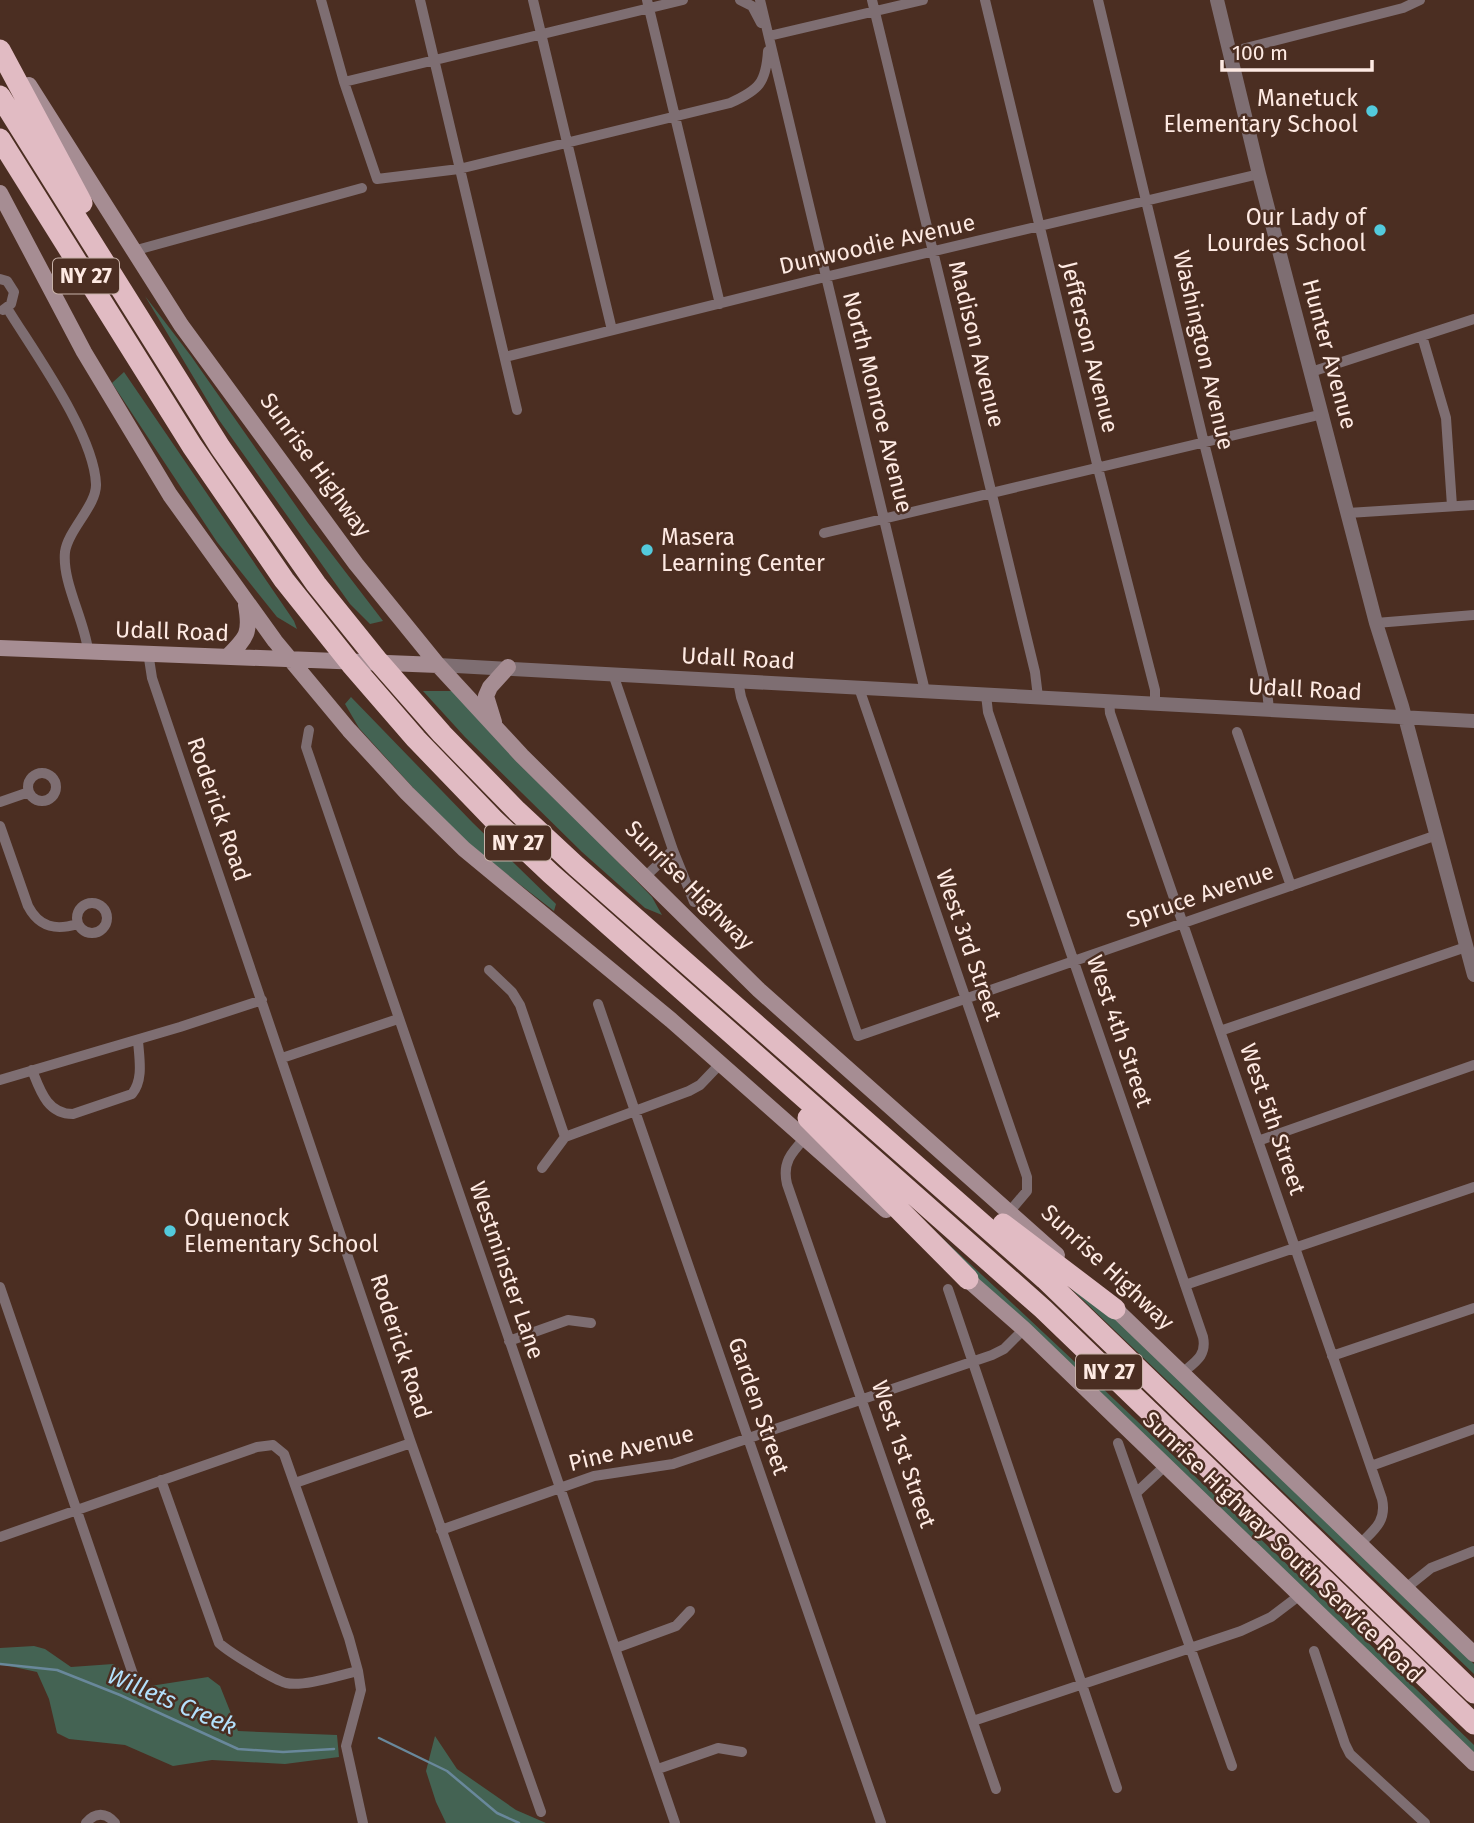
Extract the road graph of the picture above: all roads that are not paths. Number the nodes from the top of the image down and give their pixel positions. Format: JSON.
{"nodes":[{"id":1,"x":321,"y":0,"type":"edge"},
{"id":2,"x":420,"y":0,"type":"edge"},
{"id":3,"x":533,"y":0,"type":"edge"},
{"id":4,"x":683,"y":0,"type":"edge"},
{"id":5,"x":740,"y":0,"type":"edge"},
{"id":6,"x":760,"y":0,"type":"edge"},
{"id":7,"x":923,"y":0,"type":"edge"},
{"id":8,"x":985,"y":0,"type":"edge"},
{"id":9,"x":1098,"y":0,"type":"edge"},
{"id":10,"x":1217,"y":0,"type":"edge"},
{"id":11,"x":1420,"y":0,"type":"edge"},
{"id":12,"x":648,"y":5,"type":"edge"},
{"id":13,"x":873,"y":5,"type":"edge"},
{"id":14,"x":541,"y":35,"type":"junction"},
{"id":15,"x":769,"y":36,"type":"junction"},
{"id":16,"x":0,"y":38,"type":"edge"},
{"id":17,"x":0,"y":50,"type":"edge"},
{"id":18,"x":1230,"y":52,"type":"junction"},
{"id":19,"x":434,"y":60,"type":"junction"},
{"id":20,"x":344,"y":82,"type":"junction"},
{"id":21,"x":0,"y":96,"type":"edge"},
{"id":22,"x":674,"y":117,"type":"junction"},
{"id":23,"x":567,"y":142,"type":"junction"},
{"id":24,"x":4,"y":145,"type":"edge"},
{"id":25,"x":459,"y":169,"type":"junction"},
{"id":26,"x":1259,"y":174,"type":"junction"},
{"id":27,"x":362,"y":188,"type":"dead end"},
{"id":28,"x":0,"y":193,"type":"edge"},
{"id":29,"x":1147,"y":202,"type":"junction"},
{"id":30,"x":1040,"y":228,"type":"junction"},
{"id":31,"x":133,"y":251,"type":"junction"},
{"id":32,"x":933,"y":252,"type":"junction"},
{"id":33,"x":825,"y":277,"type":"junction"},
{"id":34,"x":0,"y":279,"type":"edge"},
{"id":35,"x":126,"y":297,"type":"junction"},
{"id":36,"x":720,"y":304,"type":"junction"},
{"id":37,"x":3,"y":309,"type":"edge"},
{"id":38,"x":1474,"y":319,"type":"edge"},
{"id":39,"x":612,"y":330,"type":"junction"},
{"id":40,"x":1422,"y":336,"type":"junction"},
{"id":41,"x":505,"y":357,"type":"junction"},
{"id":42,"x":1311,"y":372,"type":"junction"},
{"id":43,"x":517,"y":410,"type":"dead end"},
{"id":44,"x":1323,"y":414,"type":"junction"},
{"id":45,"x":1204,"y":443,"type":"junction"},
{"id":46,"x":1098,"y":468,"type":"junction"},
{"id":47,"x":991,"y":493,"type":"junction"},
{"id":48,"x":1474,"y":505,"type":"edge"},
{"id":49,"x":1452,"y":506,"type":"junction"},
{"id":50,"x":1348,"y":513,"type":"junction"},
{"id":51,"x":884,"y":519,"type":"junction"},
{"id":52,"x":824,"y":533,"type":"dead end"},
{"id":53,"x":246,"y":603,"type":"junction"},
{"id":54,"x":1474,"y":615,"type":"edge"},
{"id":55,"x":1376,"y":623,"type":"junction"},
{"id":56,"x":0,"y":648,"type":"edge"},
{"id":57,"x":88,"y":650,"type":"junction"},
{"id":58,"x":148,"y":652,"type":"junction"},
{"id":59,"x":228,"y":656,"type":"junction"},
{"id":60,"x":290,"y":660,"type":"junction"},
{"id":61,"x":438,"y":665,"type":"junction"},
{"id":62,"x":509,"y":667,"type":"junction"},
{"id":63,"x":613,"y":674,"type":"junction"},
{"id":64,"x":738,"y":681,"type":"junction"},
{"id":65,"x":859,"y":688,"type":"junction"},
{"id":66,"x":925,"y":691,"type":"junction"},
{"id":67,"x":986,"y":695,"type":"junction"},
{"id":68,"x":1038,"y":697,"type":"junction"},
{"id":69,"x":1109,"y":701,"type":"junction"},
{"id":70,"x":1155,"y":704,"type":"junction"},
{"id":71,"x":1269,"y":710,"type":"junction"},
{"id":72,"x":1405,"y":717,"type":"junction"},
{"id":73,"x":1474,"y":721,"type":"edge"},
{"id":74,"x":309,"y":730,"type":"dead end"},
{"id":75,"x":497,"y":730,"type":"junction"},
{"id":76,"x":1237,"y":732,"type":"dead end"},
{"id":77,"x":29,"y":792,"type":"dead end"},
{"id":78,"x":0,"y":802,"type":"edge"},
{"id":79,"x":0,"y":826,"type":"edge"},
{"id":80,"x":1437,"y":835,"type":"junction"},
{"id":81,"x":673,"y":850,"type":"junction"},
{"id":82,"x":645,"y":877,"type":"junction"},
{"id":83,"x":1291,"y":886,"type":"junction"},
{"id":84,"x":694,"y":902,"type":"dead end"},
{"id":85,"x":77,"y":923,"type":"dead end"},
{"id":86,"x":1183,"y":923,"type":"junction"},
{"id":87,"x":1466,"y":947,"type":"junction"},
{"id":88,"x":1074,"y":961,"type":"junction"},
{"id":89,"x":489,"y":971,"type":"dead end"},
{"id":90,"x":1474,"y":975,"type":"edge"},
{"id":91,"x":965,"y":999,"type":"junction"},
{"id":92,"x":262,"y":1000,"type":"junction"},
{"id":93,"x":598,"y":1004,"type":"dead end"},
{"id":94,"x":398,"y":1019,"type":"junction"},
{"id":95,"x":1220,"y":1031,"type":"junction"},
{"id":96,"x":732,"y":1033,"type":"junction"},
{"id":97,"x":138,"y":1040,"type":"junction"},
{"id":98,"x":282,"y":1058,"type":"junction"},
{"id":99,"x":721,"y":1063,"type":"junction"},
{"id":100,"x":1474,"y":1065,"type":"edge"},
{"id":101,"x":32,"y":1070,"type":"junction"},
{"id":102,"x":0,"y":1080,"type":"edge"},
{"id":103,"x":634,"y":1111,"type":"junction"},
{"id":104,"x":565,"y":1137,"type":"junction"},
{"id":105,"x":805,"y":1138,"type":"junction"},
{"id":106,"x":1258,"y":1140,"type":"junction"},
{"id":107,"x":909,"y":1159,"type":"junction"},
{"id":108,"x":542,"y":1168,"type":"dead end"},
{"id":109,"x":1474,"y":1187,"type":"edge"},
{"id":110,"x":1010,"y":1211,"type":"junction"},
{"id":111,"x":1295,"y":1248,"type":"junction"},
{"id":112,"x":968,"y":1279,"type":"junction"},
{"id":113,"x":1185,"y":1285,"type":"junction"},
{"id":114,"x":0,"y":1287,"type":"edge"},
{"id":115,"x":948,"y":1289,"type":"dead end"},
{"id":116,"x":1115,"y":1308,"type":"junction"},
{"id":117,"x":1474,"y":1308,"type":"edge"},
{"id":118,"x":591,"y":1323,"type":"dead end"},
{"id":119,"x":1024,"y":1329,"type":"junction"},
{"id":120,"x":509,"y":1341,"type":"junction"},
{"id":121,"x":1332,"y":1356,"type":"junction"},
{"id":122,"x":972,"y":1362,"type":"junction"},
{"id":123,"x":1182,"y":1373,"type":"junction"},
{"id":124,"x":862,"y":1398,"type":"junction"},
{"id":125,"x":1474,"y":1429,"type":"edge"},
{"id":126,"x":748,"y":1437,"type":"junction"},
{"id":127,"x":411,"y":1443,"type":"junction"},
{"id":128,"x":1118,"y":1443,"type":"dead end"},
{"id":129,"x":1165,"y":1466,"type":"junction"},
{"id":130,"x":1371,"y":1466,"type":"junction"},
{"id":131,"x":161,"y":1480,"type":"junction"},
{"id":132,"x":295,"y":1483,"type":"junction"},
{"id":133,"x":561,"y":1487,"type":"junction"},
{"id":134,"x":1136,"y":1493,"type":"junction"},
{"id":135,"x":76,"y":1510,"type":"junction"},
{"id":136,"x":441,"y":1530,"type":"junction"},
{"id":137,"x":0,"y":1536,"type":"edge"},
{"id":138,"x":1360,"y":1544,"type":"junction"},
{"id":139,"x":1474,"y":1551,"type":"edge"},
{"id":140,"x":1406,"y":1588,"type":"junction"},
{"id":141,"x":1300,"y":1594,"type":"junction"},
{"id":142,"x":690,"y":1611,"type":"dead end"},
{"id":143,"x":616,"y":1648,"type":"junction"},
{"id":144,"x":1190,"y":1648,"type":"junction"},
{"id":145,"x":1314,"y":1651,"type":"dead end"},
{"id":146,"x":1474,"y":1654,"type":"edge"},
{"id":147,"x":358,"y":1671,"type":"junction"},
{"id":148,"x":136,"y":1683,"type":"dead end"},
{"id":149,"x":1082,"y":1686,"type":"junction"},
{"id":150,"x":1474,"y":1693,"type":"edge"},
{"id":151,"x":973,"y":1721,"type":"junction"},
{"id":152,"x":1474,"y":1724,"type":"edge"},
{"id":153,"x":742,"y":1752,"type":"dead end"},
{"id":154,"x":1474,"y":1763,"type":"edge"},
{"id":155,"x":1232,"y":1766,"type":"dead end"},
{"id":156,"x":658,"y":1769,"type":"junction"},
{"id":157,"x":996,"y":1788,"type":"dead end"},
{"id":158,"x":1117,"y":1788,"type":"dead end"},
{"id":159,"x":541,"y":1812,"type":"dead end"},
{"id":160,"x":86,"y":1823,"type":"edge"},
{"id":161,"x":115,"y":1823,"type":"edge"},
{"id":162,"x":363,"y":1823,"type":"edge"},
{"id":163,"x":675,"y":1823,"type":"edge"},
{"id":164,"x":881,"y":1823,"type":"edge"},
{"id":165,"x":1424,"y":1823,"type":"edge"}],
"edges":[{"from":1,"to":20,"type":"street"},
{"from":2,"to":19,"type":"street"},
{"from":3,"to":14,"type":"street"},
{"from":4,"to":12,"type":"street"},
{"from":5,"to":15,"type":"street"},
{"from":6,"to":15,"type":"street","name":"North Monroe Avenue"},
{"from":7,"to":13,"type":"street"},
{"from":8,"to":30,"type":"street","name":"Jefferson Avenue"},
{"from":9,"to":29,"type":"street","name":"Washington Avenue"},
{"from":10,"to":18,"type":"street","name":"Hunter Avenue"},
{"from":11,"to":18,"type":"street"},
{"from":12,"to":14,"type":"street"},
{"from":12,"to":22,"type":"street"},
{"from":13,"to":15,"type":"street"},
{"from":13,"to":32,"type":"street","name":"Madison Avenue"},
{"from":14,"to":19,"type":"street"},
{"from":14,"to":23,"type":"street"},
{"from":15,"to":22,"type":"street"},
{"from":15,"to":33,"type":"street","name":"North Monroe Avenue"},
{"from":16,"to":31,"type":"main road","name":"Sunrise Highway"},
{"from":17,"to":35,"type":"highway"},
{"from":18,"to":26,"type":"street","name":"Hunter Avenue"},
{"from":19,"to":20,"type":"street"},
{"from":19,"to":25,"type":"street"},
{"from":20,"to":25,"type":"street"},
{"from":21,"to":35,"type":"highway","number":"NY 27"},
{"from":22,"to":23,"type":"street"},
{"from":22,"to":36,"type":"street"},
{"from":23,"to":25,"type":"street"},
{"from":23,"to":39,"type":"street"},
{"from":24,"to":96,"type":"highway","number":"NY 27"},
{"from":25,"to":41,"type":"street"},
{"from":26,"to":29,"type":"street","name":"Dunwoodie Avenue"},
{"from":26,"to":42,"type":"street","name":"Hunter Avenue"},
{"from":27,"to":31,"type":"street"},
{"from":28,"to":53,"type":"main road"},
{"from":29,"to":30,"type":"street","name":"Dunwoodie Avenue"},
{"from":29,"to":45,"type":"street","name":"Washington Avenue"},
{"from":30,"to":32,"type":"street","name":"Dunwoodie Avenue"},
{"from":30,"to":46,"type":"street","name":"Jefferson Avenue"},
{"from":31,"to":61,"type":"main road","name":"Sunrise Highway"},
{"from":32,"to":33,"type":"street","name":"Dunwoodie Avenue"},
{"from":32,"to":47,"type":"street","name":"Madison Avenue"},
{"from":33,"to":36,"type":"street","name":"Dunwoodie Avenue"},
{"from":33,"to":51,"type":"street","name":"North Monroe Avenue"},
{"from":34,"to":37,"type":"street"},
{"from":35,"to":107,"type":"highway","number":"NY 27"},
{"from":36,"to":39,"type":"street","name":"Dunwoodie Avenue"},
{"from":37,"to":57,"type":"street"},
{"from":38,"to":40,"type":"street"},
{"from":39,"to":41,"type":"street","name":"Dunwoodie Avenue"},
{"from":40,"to":42,"type":"street"},
{"from":40,"to":49,"type":"street"},
{"from":41,"to":43,"type":"street"},
{"from":42,"to":44,"type":"street","name":"Hunter Avenue"},
{"from":44,"to":45,"type":"street"},
{"from":44,"to":50,"type":"street","name":"Hunter Avenue"},
{"from":45,"to":46,"type":"street"},
{"from":45,"to":71,"type":"street","name":"Washington Avenue"},
{"from":46,"to":47,"type":"street"},
{"from":46,"to":70,"type":"street","name":"Jefferson Avenue"},
{"from":47,"to":51,"type":"street"},
{"from":47,"to":68,"type":"street","name":"Madison Avenue"},
{"from":48,"to":49,"type":"street"},
{"from":49,"to":50,"type":"street"},
{"from":50,"to":55,"type":"street","name":"Hunter Avenue"},
{"from":51,"to":52,"type":"street"},
{"from":51,"to":66,"type":"street","name":"North Monroe Avenue"},
{"from":53,"to":59,"type":"main road"},
{"from":53,"to":60,"type":"main road"},
{"from":54,"to":55,"type":"street"},
{"from":55,"to":72,"type":"street","name":"Hunter Avenue"},
{"from":56,"to":57,"type":"main road","name":"Udall Road"},
{"from":57,"to":58,"type":"main road","name":"Udall Road"},
{"from":58,"to":59,"type":"main road","name":"Udall Road"},
{"from":58,"to":92,"type":"street","name":"Roderick Road"},
{"from":59,"to":60,"type":"main road","name":"Udall Road"},
{"from":60,"to":61,"type":"main road","name":"Udall Road"},
{"from":60,"to":99,"type":"main road"},
{"from":61,"to":62,"type":"street","name":"Udall Road"},
{"from":61,"to":75,"type":"main road","name":"Sunrise Highway"},
{"from":62,"to":63,"type":"street","name":"Udall Road"},
{"from":62,"to":75,"type":"main road"},
{"from":63,"to":64,"type":"street","name":"Udall Road"},
{"from":63,"to":81,"type":"street"},
{"from":64,"to":65,"type":"street","name":"Udall Road"},
{"from":64,"to":91,"type":"street","name":"Spruce Avenue"},
{"from":65,"to":66,"type":"street","name":"Udall Road"},
{"from":65,"to":91,"type":"street","name":"West 3rd Street"},
{"from":66,"to":67,"type":"street","name":"Udall Road"},
{"from":67,"to":68,"type":"street","name":"Udall Road"},
{"from":67,"to":88,"type":"street","name":"West 4th Street"},
{"from":68,"to":69,"type":"street","name":"Udall Road"},
{"from":69,"to":70,"type":"street","name":"Udall Road"},
{"from":69,"to":86,"type":"street","name":"West 5th Street"},
{"from":70,"to":71,"type":"street","name":"Udall Road"},
{"from":71,"to":72,"type":"street","name":"Udall Road"},
{"from":72,"to":73,"type":"street","name":"Udall Road"},
{"from":72,"to":80,"type":"street","name":"Hunter Avenue"},
{"from":74,"to":94,"type":"street","name":"Westminster Lane"},
{"from":75,"to":82,"type":"main road","name":"Sunrise Highway"},
{"from":76,"to":83,"type":"street"},
{"from":77,"to":78,"type":"street"},
{"from":79,"to":85,"type":"street"},
{"from":80,"to":83,"type":"street","name":"Spruce Avenue"},
{"from":80,"to":87,"type":"street","name":"Hunter Avenue"},
{"from":81,"to":82,"type":"street"},
{"from":81,"to":84,"type":"street"},
{"from":82,"to":110,"type":"main road","name":"Sunrise Highway"},
{"from":83,"to":86,"type":"street","name":"Spruce Avenue"},
{"from":86,"to":88,"type":"street","name":"Spruce Avenue"},
{"from":86,"to":95,"type":"street","name":"West 5th Street"},
{"from":87,"to":90,"type":"street","name":"Hunter Avenue"},
{"from":87,"to":95,"type":"street"},
{"from":88,"to":91,"type":"street","name":"Spruce Avenue"},
{"from":88,"to":113,"type":"street","name":"West 4th Street"},
{"from":89,"to":104,"type":"street"},
{"from":91,"to":110,"type":"street","name":"West 3rd Street"},
{"from":92,"to":97,"type":"street"},
{"from":92,"to":98,"type":"street","name":"Roderick Road"},
{"from":93,"to":103,"type":"street","name":"Garden Street"},
{"from":94,"to":98,"type":"street"},
{"from":94,"to":120,"type":"street","name":"Westminster Lane"},
{"from":95,"to":106,"type":"street","name":"West 5th Street"},
{"from":96,"to":112,"type":"highway"},
{"from":96,"to":152,"type":"highway","number":"NY 27"},
{"from":97,"to":101,"type":"street"},
{"from":97,"to":101,"type":"street"},
{"from":98,"to":127,"type":"street","name":"Roderick Road"},
{"from":99,"to":103,"type":"street"},
{"from":99,"to":105,"type":"main road"},
{"from":100,"to":106,"type":"street"},
{"from":101,"to":102,"type":"street"},
{"from":103,"to":104,"type":"street"},
{"from":103,"to":126,"type":"street","name":"Garden Street"},
{"from":104,"to":108,"type":"street"},
{"from":105,"to":112,"type":"main road"},
{"from":105,"to":124,"type":"street","name":"West 1st Street"},
{"from":106,"to":111,"type":"street","name":"West 5th Street"},
{"from":107,"to":116,"type":"highway"},
{"from":107,"to":150,"type":"highway","number":"NY 27"},
{"from":109,"to":111,"type":"street"},
{"from":110,"to":116,"type":"main road","name":"Sunrise Highway"},
{"from":111,"to":113,"type":"street"},
{"from":111,"to":121,"type":"street","name":"West 5th Street"},
{"from":112,"to":119,"type":"main road","name":"Sunrise Highway South Service Road"},
{"from":113,"to":123,"type":"street","name":"West 4th Street"},
{"from":114,"to":135,"type":"street"},
{"from":115,"to":122,"type":"street"},
{"from":116,"to":123,"type":"main road","name":"Sunrise Highway"},
{"from":117,"to":121,"type":"street"},
{"from":118,"to":120,"type":"street"},
{"from":119,"to":122,"type":"street","name":"Pine Avenue"},
{"from":119,"to":129,"type":"main road","name":"Sunrise Highway South Service Road"},
{"from":120,"to":133,"type":"street","name":"Westminster Lane"},
{"from":121,"to":130,"type":"street","name":"West 5th Street"},
{"from":122,"to":124,"type":"street","name":"Pine Avenue"},
{"from":122,"to":149,"type":"street"},
{"from":123,"to":138,"type":"main road","name":"Sunrise Highway"},
{"from":124,"to":126,"type":"street","name":"Pine Avenue"},
{"from":124,"to":151,"type":"street","name":"West 1st Street"},
{"from":125,"to":130,"type":"street"},
{"from":126,"to":133,"type":"street","name":"Pine Avenue"},
{"from":126,"to":164,"type":"street","name":"Garden Street"},
{"from":127,"to":132,"type":"street"},
{"from":127,"to":136,"type":"street","name":"Roderick Road"},
{"from":128,"to":134,"type":"street"},
{"from":129,"to":134,"type":"street"},
{"from":129,"to":141,"type":"main road","name":"Sunrise Highway South Service Road"},
{"from":130,"to":138,"type":"street","name":"West 5th Street"},
{"from":131,"to":132,"type":"street"},
{"from":131,"to":135,"type":"street"},
{"from":131,"to":147,"type":"street"},
{"from":132,"to":147,"type":"street"},
{"from":133,"to":136,"type":"street","name":"Pine Avenue"},
{"from":133,"to":143,"type":"street","name":"Westminster Lane"},
{"from":134,"to":144,"type":"street"},
{"from":135,"to":137,"type":"street"},
{"from":135,"to":148,"type":"street"},
{"from":136,"to":159,"type":"street","name":"Roderick Road"},
{"from":138,"to":140,"type":"main road","name":"Sunrise Highway"},
{"from":139,"to":140,"type":"street"},
{"from":140,"to":146,"type":"main road","name":"Sunrise Highway"},
{"from":141,"to":144,"type":"street"},
{"from":141,"to":154,"type":"main road","name":"Sunrise Highway South Service Road"},
{"from":142,"to":143,"type":"street"},
{"from":143,"to":156,"type":"street","name":"Westminster Lane"},
{"from":144,"to":149,"type":"street"},
{"from":144,"to":155,"type":"street"},
{"from":145,"to":165,"type":"street"},
{"from":147,"to":162,"type":"street"},
{"from":149,"to":151,"type":"street"},
{"from":149,"to":158,"type":"street"},
{"from":151,"to":157,"type":"street","name":"West 1st Street"},
{"from":153,"to":156,"type":"street"},
{"from":156,"to":163,"type":"street","name":"Westminster Lane"},
{"from":160,"to":161,"type":"street"}]}
